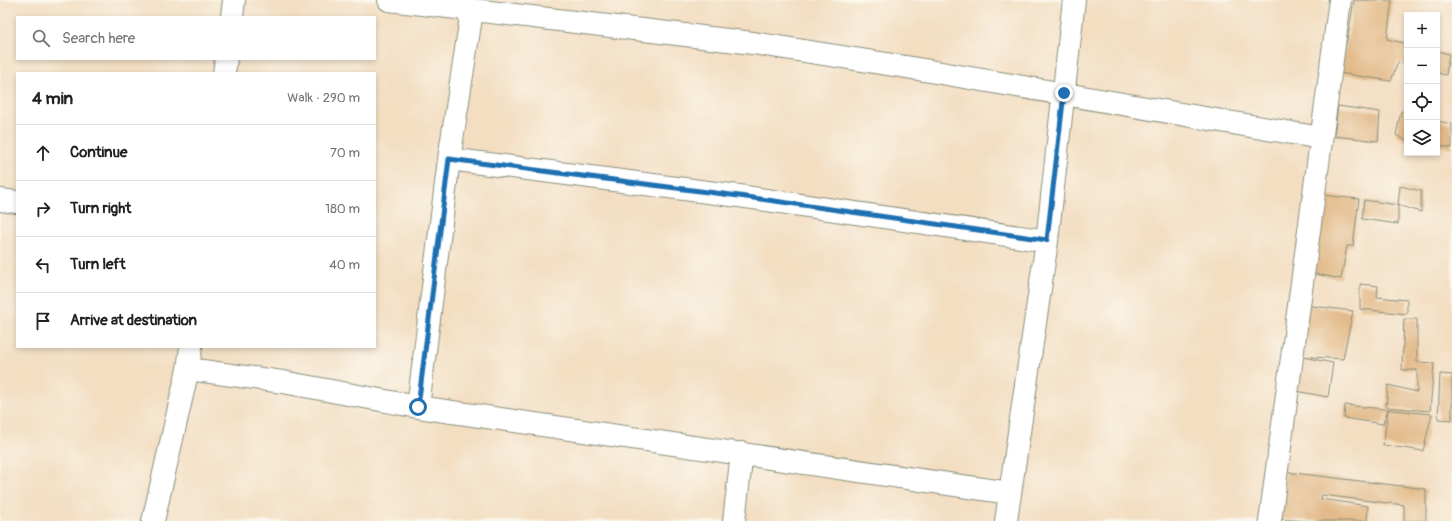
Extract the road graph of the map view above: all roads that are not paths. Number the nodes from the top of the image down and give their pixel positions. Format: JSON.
{"nodes":[{"id":1,"x":234,"y":0,"type":"edge"},
{"id":2,"x":389,"y":0,"type":"edge"},
{"id":3,"x":1074,"y":0,"type":"edge"},
{"id":4,"x":1340,"y":0,"type":"edge"},
{"id":5,"x":472,"y":11,"type":"junction"},
{"id":6,"x":232,"y":16,"type":"edge"},
{"id":7,"x":226,"y":60,"type":"edge"},
{"id":8,"x":224,"y":72,"type":"edge"},
{"id":9,"x":1064,"y":93,"type":"junction"},
{"id":10,"x":1321,"y":138,"type":"junction"},
{"id":11,"x":449,"y":159,"type":"junction"},
{"id":12,"x":0,"y":200,"type":"edge"},
{"id":13,"x":16,"y":202,"type":"edge"},
{"id":14,"x":1047,"y":240,"type":"junction"},
{"id":15,"x":191,"y":348,"type":"edge"},
{"id":16,"x":188,"y":369,"type":"junction"},
{"id":17,"x":418,"y":407,"type":"junction"},
{"id":18,"x":742,"y":453,"type":"junction"},
{"id":19,"x":1010,"y":493,"type":"junction"},
{"id":20,"x":153,"y":521,"type":"edge"},
{"id":21,"x":734,"y":521,"type":"edge"},
{"id":22,"x":1006,"y":521,"type":"edge"},
{"id":23,"x":1270,"y":521,"type":"edge"}],
"edges":[{"from":1,"to":6,"type":"street"},
{"from":2,"to":5,"type":"street"},
{"from":3,"to":9,"type":"street"},
{"from":4,"to":10,"type":"street"},
{"from":5,"to":9,"type":"street"},
{"from":5,"to":11,"type":"street"},
{"from":7,"to":8,"type":"street"},
{"from":9,"to":10,"type":"street"},
{"from":9,"to":14,"type":"street"},
{"from":10,"to":23,"type":"street"},
{"from":11,"to":14,"type":"street"},
{"from":11,"to":17,"type":"street"},
{"from":12,"to":13,"type":"street"},
{"from":14,"to":19,"type":"street"},
{"from":15,"to":16,"type":"street"},
{"from":16,"to":17,"type":"street"},
{"from":16,"to":20,"type":"street"},
{"from":17,"to":18,"type":"street"},
{"from":18,"to":19,"type":"street"},
{"from":18,"to":21,"type":"street"},
{"from":19,"to":22,"type":"street"}]}
